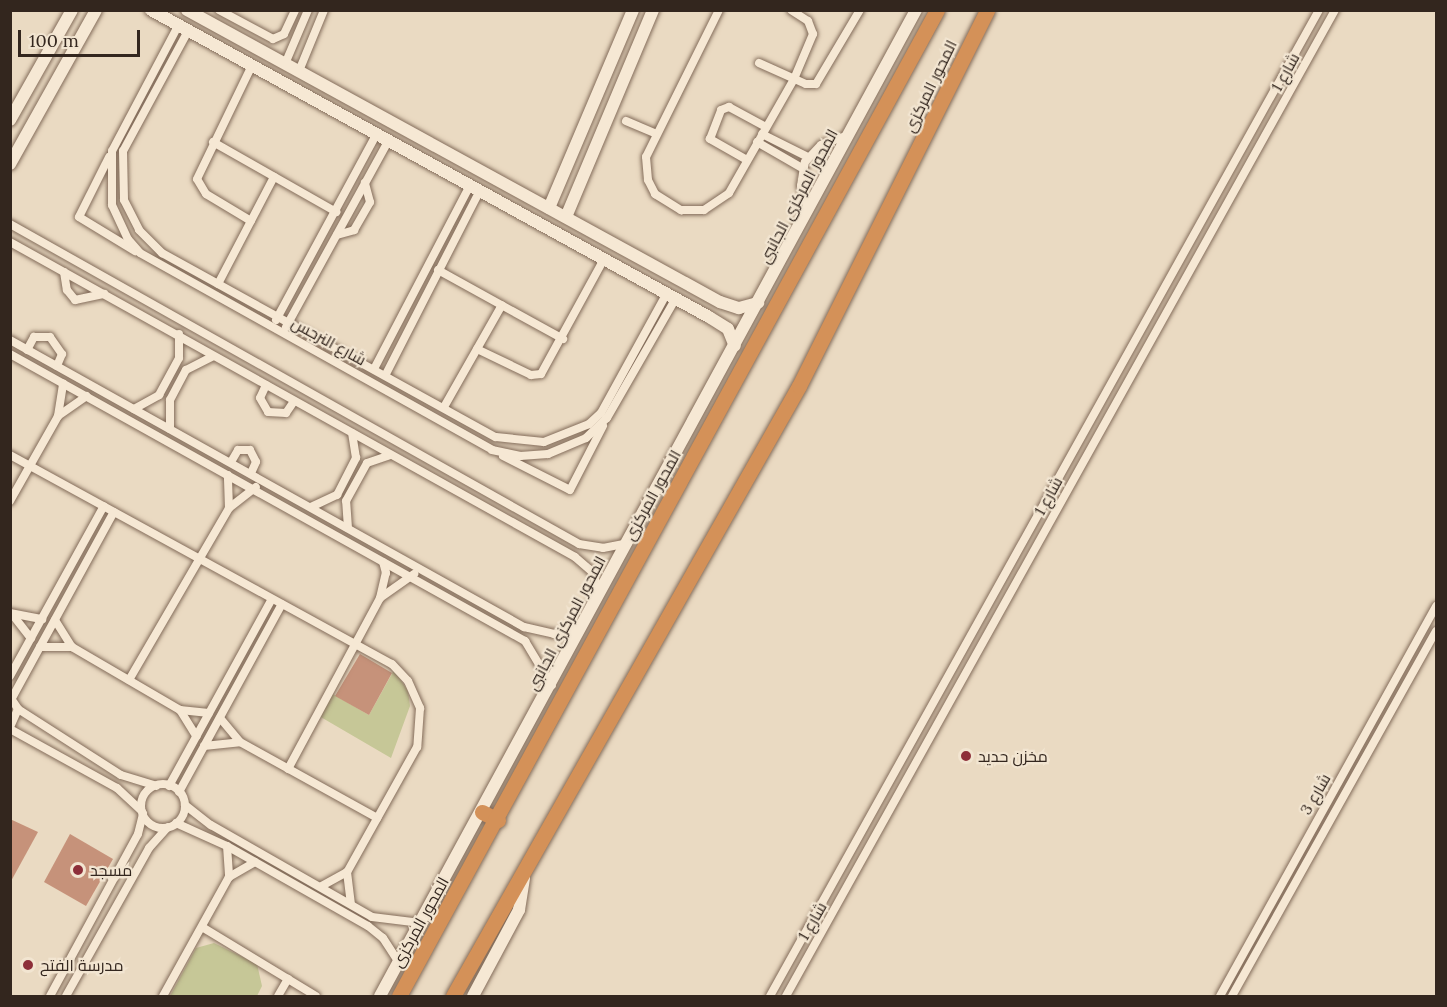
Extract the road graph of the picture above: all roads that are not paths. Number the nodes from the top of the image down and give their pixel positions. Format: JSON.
{"nodes":[{"id":1,"x":72,"y":10,"type":"edge"},
{"id":2,"x":96,"y":10,"type":"edge"},
{"id":3,"x":151,"y":10,"type":"edge"},
{"id":4,"x":187,"y":10,"type":"edge"},
{"id":5,"x":295,"y":10,"type":"edge"},
{"id":6,"x":308,"y":10,"type":"edge"},
{"id":7,"x":324,"y":10,"type":"edge"},
{"id":8,"x":633,"y":10,"type":"edge"},
{"id":9,"x":719,"y":10,"type":"edge"},
{"id":10,"x":791,"y":10,"type":"edge"},
{"id":11,"x":860,"y":10,"type":"edge"},
{"id":12,"x":916,"y":10,"type":"edge"},
{"id":13,"x":937,"y":10,"type":"edge"},
{"id":14,"x":987,"y":10,"type":"edge"},
{"id":15,"x":1319,"y":10,"type":"edge"},
{"id":16,"x":1335,"y":10,"type":"edge"},
{"id":17,"x":219,"y":11,"type":"edge"},
{"id":18,"x":653,"y":11,"type":"edge"},
{"id":19,"x":212,"y":24,"type":"junction"},
{"id":20,"x":183,"y":28,"type":"junction"},
{"id":21,"x":759,"y":63,"type":"dead end"},
{"id":22,"x":285,"y":64,"type":"junction"},
{"id":23,"x":252,"y":65,"type":"junction"},
{"id":24,"x":299,"y":71,"type":"junction"},
{"id":25,"x":794,"y":79,"type":"junction"},
{"id":26,"x":341,"y":93,"type":"junction"},
{"id":27,"x":333,"y":108,"type":"junction"},
{"id":28,"x":10,"y":120,"type":"edge"},
{"id":29,"x":626,"y":121,"type":"dead end"},
{"id":30,"x":377,"y":133,"type":"junction"},
{"id":31,"x":656,"y":134,"type":"junction"},
{"id":32,"x":762,"y":134,"type":"junction"},
{"id":33,"x":849,"y":135,"type":"junction"},
{"id":34,"x":389,"y":140,"type":"junction"},
{"id":35,"x":213,"y":142,"type":"junction"},
{"id":36,"x":112,"y":151,"type":"junction"},
{"id":37,"x":808,"y":157,"type":"junction"},
{"id":38,"x":747,"y":160,"type":"junction"},
{"id":39,"x":10,"y":164,"type":"edge"},
{"id":40,"x":802,"y":168,"type":"junction"},
{"id":41,"x":274,"y":177,"type":"junction"},
{"id":42,"x":365,"y":183,"type":"junction"},
{"id":43,"x":475,"y":188,"type":"junction"},
{"id":44,"x":549,"y":208,"type":"junction"},
{"id":45,"x":808,"y":210,"type":"junction"},
{"id":46,"x":336,"y":212,"type":"junction"},
{"id":47,"x":566,"y":217,"type":"junction"},
{"id":48,"x":251,"y":220,"type":"junction"},
{"id":49,"x":10,"y":224,"type":"edge"},
{"id":50,"x":337,"y":235,"type":"junction"},
{"id":51,"x":10,"y":242,"type":"edge"},
{"id":52,"x":140,"y":253,"type":"junction"},
{"id":53,"x":604,"y":259,"type":"junction"},
{"id":54,"x":438,"y":270,"type":"junction"},
{"id":55,"x":64,"y":272,"type":"junction"},
{"id":56,"x":1174,"y":273,"type":"junction"},
{"id":57,"x":1186,"y":279,"type":"junction"},
{"id":58,"x":218,"y":284,"type":"junction"},
{"id":59,"x":104,"y":294,"type":"junction"},
{"id":60,"x":671,"y":296,"type":"junction"},
{"id":61,"x":720,"y":302,"type":"junction"},
{"id":62,"x":758,"y":303,"type":"junction"},
{"id":63,"x":502,"y":305,"type":"junction"},
{"id":64,"x":278,"y":317,"type":"junction"},
{"id":65,"x":709,"y":317,"type":"junction"},
{"id":66,"x":288,"y":322,"type":"junction"},
{"id":67,"x":184,"y":325,"type":"junction"},
{"id":68,"x":272,"y":327,"type":"junction"},
{"id":69,"x":283,"y":333,"type":"junction"},
{"id":70,"x":178,"y":336,"type":"junction"},
{"id":71,"x":563,"y":339,"type":"junction"},
{"id":72,"x":10,"y":340,"type":"edge"},
{"id":73,"x":735,"y":346,"type":"junction"},
{"id":74,"x":477,"y":349,"type":"junction"},
{"id":75,"x":27,"y":350,"type":"junction"},
{"id":76,"x":10,"y":354,"type":"edge"},
{"id":77,"x":213,"y":356,"type":"junction"},
{"id":78,"x":57,"y":366,"type":"junction"},
{"id":79,"x":375,"y":367,"type":"junction"},
{"id":80,"x":386,"y":374,"type":"junction"},
{"id":81,"x":63,"y":383,"type":"junction"},
{"id":82,"x":266,"y":385,"type":"junction"},
{"id":83,"x":87,"y":396,"type":"junction"},
{"id":84,"x":294,"y":400,"type":"junction"},
{"id":85,"x":444,"y":407,"type":"junction"},
{"id":86,"x":134,"y":409,"type":"junction"},
{"id":87,"x":58,"y":416,"type":"junction"},
{"id":88,"x":607,"y":418,"type":"junction"},
{"id":89,"x":170,"y":429,"type":"junction"},
{"id":90,"x":352,"y":433,"type":"junction"},
{"id":91,"x":492,"y":450,"type":"junction"},
{"id":92,"x":10,"y":455,"type":"edge"},
{"id":93,"x":391,"y":455,"type":"junction"},
{"id":94,"x":231,"y":462,"type":"junction"},
{"id":95,"x":30,"y":466,"type":"junction"},
{"id":96,"x":250,"y":473,"type":"junction"},
{"id":97,"x":228,"y":475,"type":"junction"},
{"id":98,"x":260,"y":479,"type":"junction"},
{"id":99,"x":254,"y":490,"type":"junction"},
{"id":100,"x":10,"y":501,"type":"edge"},
{"id":101,"x":104,"y":506,"type":"junction"},
{"id":102,"x":311,"y":507,"type":"junction"},
{"id":103,"x":229,"y":508,"type":"junction"},
{"id":104,"x":114,"y":512,"type":"junction"},
{"id":105,"x":348,"y":528,"type":"junction"},
{"id":106,"x":628,"y":543,"type":"junction"},
{"id":107,"x":199,"y":559,"type":"junction"},
{"id":108,"x":383,"y":562,"type":"junction"},
{"id":109,"x":418,"y":567,"type":"junction"},
{"id":110,"x":411,"y":578,"type":"junction"},
{"id":111,"x":600,"y":592,"type":"junction"},
{"id":112,"x":380,"y":598,"type":"junction"},
{"id":113,"x":272,"y":599,"type":"junction"},
{"id":114,"x":282,"y":604,"type":"junction"},
{"id":115,"x":1437,"y":606,"type":"edge"},
{"id":116,"x":11,"y":614,"type":"edge"},
{"id":117,"x":42,"y":619,"type":"junction"},
{"id":118,"x":55,"y":620,"type":"junction"},
{"id":119,"x":981,"y":623,"type":"junction"},
{"id":120,"x":583,"y":628,"type":"junction"},
{"id":121,"x":991,"y":629,"type":"junction"},
{"id":122,"x":1437,"y":631,"type":"edge"},
{"id":123,"x":31,"y":638,"type":"junction"},
{"id":124,"x":356,"y":644,"type":"junction"},
{"id":125,"x":40,"y":647,"type":"junction"},
{"id":126,"x":72,"y":647,"type":"junction"},
{"id":127,"x":10,"y":676,"type":"edge"},
{"id":128,"x":129,"y":680,"type":"junction"},
{"id":129,"x":552,"y":686,"type":"junction"},
{"id":130,"x":11,"y":698,"type":"edge"},
{"id":131,"x":18,"y":710,"type":"junction"},
{"id":132,"x":180,"y":710,"type":"junction"},
{"id":133,"x":209,"y":713,"type":"junction"},
{"id":134,"x":220,"y":718,"type":"junction"},
{"id":135,"x":10,"y":728,"type":"edge"},
{"id":136,"x":196,"y":736,"type":"junction"},
{"id":137,"x":240,"y":742,"type":"junction"},
{"id":138,"x":204,"y":746,"type":"junction"},
{"id":139,"x":288,"y":769,"type":"junction"},
{"id":140,"x":156,"y":786,"type":"junction"},
{"id":141,"x":169,"y":786,"type":"junction"},
{"id":142,"x":179,"y":792,"type":"junction"},
{"id":143,"x":185,"y":805,"type":"junction"},
{"id":144,"x":142,"y":812,"type":"junction"},
{"id":145,"x":482,"y":812,"type":"junction"},
{"id":146,"x":377,"y":818,"type":"junction"},
{"id":147,"x":498,"y":820,"type":"junction"},
{"id":148,"x":172,"y":825,"type":"junction"},
{"id":149,"x":227,"y":846,"type":"junction"},
{"id":150,"x":255,"y":862,"type":"junction"},
{"id":151,"x":347,"y":872,"type":"junction"},
{"id":152,"x":229,"y":877,"type":"junction"},
{"id":153,"x":524,"y":878,"type":"junction"},
{"id":154,"x":322,"y":886,"type":"junction"},
{"id":155,"x":351,"y":903,"type":"junction"},
{"id":156,"x":421,"y":922,"type":"junction"},
{"id":157,"x":202,"y":927,"type":"junction"},
{"id":158,"x":399,"y":963,"type":"junction"},
{"id":159,"x":288,"y":979,"type":"junction"},
{"id":160,"x":50,"y":996,"type":"edge"},
{"id":161,"x":67,"y":996,"type":"edge"},
{"id":162,"x":163,"y":996,"type":"edge"},
{"id":163,"x":278,"y":996,"type":"edge"},
{"id":164,"x":316,"y":996,"type":"edge"},
{"id":165,"x":380,"y":996,"type":"edge"},
{"id":166,"x":399,"y":996,"type":"edge"},
{"id":167,"x":453,"y":996,"type":"edge"},
{"id":168,"x":473,"y":996,"type":"edge"},
{"id":169,"x":770,"y":996,"type":"edge"},
{"id":170,"x":786,"y":996,"type":"edge"},
{"id":171,"x":1220,"y":996,"type":"edge"},
{"id":172,"x":1232,"y":996,"type":"edge"}],
"edges":[{"from":1,"to":28,"type":"street"},
{"from":2,"to":39,"type":"street"},
{"from":3,"to":20,"type":"street"},
{"from":4,"to":19,"type":"street"},
{"from":5,"to":17,"type":"street"},
{"from":6,"to":22,"type":"street"},
{"from":7,"to":24,"type":"street"},
{"from":8,"to":44,"type":"street"},
{"from":9,"to":31,"type":"street"},
{"from":10,"to":25,"type":"street"},
{"from":11,"to":25,"type":"street"},
{"from":12,"to":33,"type":"street","name":"المحور المركزى الجانبى"},
{"from":13,"to":147,"type":"highway","name":"المحور المركزى"},
{"from":14,"to":153,"type":"highway","name":"المحور المركزى"},
{"from":15,"to":56,"type":"street","name":"شارع 1"},
{"from":16,"to":57,"type":"street","name":"شارع 1"},
{"from":17,"to":19,"type":"street"},
{"from":18,"to":47,"type":"street"},
{"from":19,"to":22,"type":"street"},
{"from":20,"to":23,"type":"street"},
{"from":20,"to":36,"type":"street","name":"شارع النرجس"},
{"from":20,"to":58,"type":"street","name":"شارع النرجس"},
{"from":21,"to":25,"type":"street"},
{"from":22,"to":24,"type":"street"},
{"from":23,"to":27,"type":"street"},
{"from":23,"to":35,"type":"street"},
{"from":24,"to":26,"type":"street"},
{"from":25,"to":32,"type":"street"},
{"from":26,"to":27,"type":"street"},
{"from":26,"to":44,"type":"street"},
{"from":27,"to":30,"type":"street"},
{"from":29,"to":31,"type":"street"},
{"from":30,"to":34,"type":"street"},
{"from":30,"to":46,"type":"street"},
{"from":31,"to":38,"type":"street"},
{"from":32,"to":37,"type":"street"},
{"from":32,"to":38,"type":"street"},
{"from":32,"to":38,"type":"street"},
{"from":32,"to":40,"type":"street"},
{"from":33,"to":37,"type":"street"},
{"from":33,"to":45,"type":"street","name":"المحور المركزى الجانبى"},
{"from":34,"to":42,"type":"street"},
{"from":34,"to":43,"type":"street"},
{"from":35,"to":41,"type":"street"},
{"from":35,"to":48,"type":"street"},
{"from":36,"to":52,"type":"street","name":"شارع النرجس"},
{"from":36,"to":52,"type":"street"},
{"from":37,"to":40,"type":"street"},
{"from":40,"to":45,"type":"street"},
{"from":41,"to":46,"type":"street"},
{"from":41,"to":48,"type":"street"},
{"from":42,"to":50,"type":"street"},
{"from":42,"to":50,"type":"street"},
{"from":43,"to":53,"type":"street"},
{"from":43,"to":54,"type":"street"},
{"from":43,"to":79,"type":"street"},
{"from":44,"to":47,"type":"street"},
{"from":45,"to":62,"type":"street","name":"المحور المركزى الجانبى"},
{"from":46,"to":64,"type":"street"},
{"from":47,"to":61,"type":"street"},
{"from":48,"to":58,"type":"street"},
{"from":49,"to":67,"type":"street"},
{"from":50,"to":66,"type":"street"},
{"from":51,"to":55,"type":"street"},
{"from":52,"to":68,"type":"street","name":"شارع النرجس"},
{"from":53,"to":60,"type":"street"},
{"from":53,"to":71,"type":"street"},
{"from":54,"to":63,"type":"street"},
{"from":54,"to":80,"type":"street"},
{"from":55,"to":59,"type":"street"},
{"from":55,"to":59,"type":"street"},
{"from":56,"to":57,"type":"street"},
{"from":56,"to":119,"type":"street","name":"شارع 1"},
{"from":57,"to":121,"type":"street","name":"شارع 1"},
{"from":58,"to":64,"type":"street","name":"شارع النرجس"},
{"from":59,"to":70,"type":"street"},
{"from":60,"to":65,"type":"street"},
{"from":60,"to":85,"type":"street","name":"شارع النرجس"},
{"from":60,"to":88,"type":"street","name":"شارع النرجس"},
{"from":61,"to":62,"type":"street"},
{"from":61,"to":65,"type":"street"},
{"from":62,"to":73,"type":"street","name":"المحور المركزى الجانبى"},
{"from":63,"to":71,"type":"street"},
{"from":63,"to":74,"type":"street"},
{"from":64,"to":66,"type":"street","name":"شارع النرجس"},
{"from":64,"to":68,"type":"street"},
{"from":65,"to":73,"type":"street"},
{"from":66,"to":69,"type":"street"},
{"from":66,"to":79,"type":"street","name":"شارع النرجس"},
{"from":67,"to":70,"type":"street"},
{"from":67,"to":106,"type":"street"},
{"from":68,"to":69,"type":"street","name":"شارع النرجس"},
{"from":69,"to":91,"type":"street","name":"شارع النرجس"},
{"from":70,"to":77,"type":"street"},
{"from":70,"to":86,"type":"street"},
{"from":71,"to":74,"type":"street"},
{"from":72,"to":75,"type":"street"},
{"from":73,"to":106,"type":"street","name":"المحور المركزى الجانبى"},
{"from":74,"to":85,"type":"street"},
{"from":75,"to":78,"type":"street"},
{"from":75,"to":78,"type":"street"},
{"from":76,"to":81,"type":"street"},
{"from":77,"to":82,"type":"street"},
{"from":77,"to":89,"type":"street"},
{"from":78,"to":86,"type":"street"},
{"from":79,"to":80,"type":"street","name":"شارع النرجس"},
{"from":80,"to":85,"type":"street","name":"شارع النرجس"},
{"from":81,"to":83,"type":"street"},
{"from":81,"to":87,"type":"street"},
{"from":82,"to":84,"type":"street"},
{"from":82,"to":84,"type":"street"},
{"from":83,"to":87,"type":"street"},
{"from":83,"to":97,"type":"street"},
{"from":84,"to":90,"type":"street"},
{"from":86,"to":89,"type":"street"},
{"from":87,"to":95,"type":"street"},
{"from":88,"to":91,"type":"street","name":"شارع النرجس"},
{"from":88,"to":91,"type":"street"},
{"from":89,"to":94,"type":"street"},
{"from":90,"to":93,"type":"street"},
{"from":90,"to":102,"type":"street"},
{"from":92,"to":95,"type":"street"},
{"from":93,"to":105,"type":"street"},
{"from":93,"to":111,"type":"street"},
{"from":94,"to":96,"type":"street"},
{"from":94,"to":96,"type":"street"},
{"from":95,"to":100,"type":"street"},
{"from":95,"to":101,"type":"street"},
{"from":96,"to":98,"type":"street"},
{"from":97,"to":99,"type":"street"},
{"from":97,"to":103,"type":"street"},
{"from":98,"to":99,"type":"street"},
{"from":98,"to":102,"type":"street"},
{"from":99,"to":103,"type":"street"},
{"from":99,"to":108,"type":"street"},
{"from":101,"to":104,"type":"street"},
{"from":101,"to":117,"type":"street"},
{"from":102,"to":105,"type":"street"},
{"from":103,"to":107,"type":"street"},
{"from":104,"to":107,"type":"street"},
{"from":104,"to":118,"type":"street"},
{"from":105,"to":109,"type":"street"},
{"from":106,"to":111,"type":"street","name":"المحور المركزى الجانبى"},
{"from":107,"to":113,"type":"street"},
{"from":107,"to":128,"type":"street"},
{"from":108,"to":110,"type":"street"},
{"from":108,"to":112,"type":"street"},
{"from":109,"to":110,"type":"street"},
{"from":109,"to":120,"type":"street"},
{"from":110,"to":112,"type":"street"},
{"from":110,"to":129,"type":"street"},
{"from":111,"to":120,"type":"street","name":"المحور المركزى الجانبى"},
{"from":112,"to":124,"type":"street"},
{"from":113,"to":114,"type":"street"},
{"from":113,"to":133,"type":"street"},
{"from":114,"to":124,"type":"street"},
{"from":114,"to":134,"type":"street"},
{"from":115,"to":171,"type":"street","name":"شارع 3"},
{"from":116,"to":117,"type":"street"},
{"from":116,"to":123,"type":"street"},
{"from":117,"to":123,"type":"street"},
{"from":118,"to":125,"type":"street"},
{"from":118,"to":126,"type":"street"},
{"from":119,"to":121,"type":"street"},
{"from":119,"to":169,"type":"street","name":"شارع 1"},
{"from":120,"to":129,"type":"street","name":"المحور المركزى الجانبى"},
{"from":121,"to":170,"type":"street","name":"شارع 1"},
{"from":122,"to":172,"type":"street","name":"شارع 3"},
{"from":123,"to":127,"type":"street"},
{"from":124,"to":139,"type":"street"},
{"from":124,"to":146,"type":"street"},
{"from":125,"to":126,"type":"street"},
{"from":125,"to":130,"type":"street"},
{"from":126,"to":128,"type":"street"},
{"from":128,"to":132,"type":"street"},
{"from":129,"to":145,"type":"street","name":"المحور المركزى الجانبى"},
{"from":130,"to":131,"type":"street"},
{"from":131,"to":135,"type":"street"},
{"from":131,"to":140,"type":"street"},
{"from":132,"to":133,"type":"street"},
{"from":132,"to":136,"type":"street"},
{"from":133,"to":136,"type":"street"},
{"from":134,"to":137,"type":"street"},
{"from":134,"to":138,"type":"street"},
{"from":135,"to":144,"type":"street"},
{"from":136,"to":141,"type":"street"},
{"from":137,"to":138,"type":"street"},
{"from":137,"to":139,"type":"street"},
{"from":138,"to":142,"type":"street"},
{"from":139,"to":146,"type":"street"},
{"from":140,"to":141,"type":"street"},
{"from":140,"to":144,"type":"street"},
{"from":141,"to":142,"type":"street"},
{"from":142,"to":143,"type":"street"},
{"from":143,"to":148,"type":"street"},
{"from":143,"to":154,"type":"street"},
{"from":144,"to":148,"type":"street"},
{"from":144,"to":160,"type":"street"},
{"from":145,"to":147,"type":"highway"},
{"from":145,"to":156,"type":"street","name":"المحور المركزى الجانبى"},
{"from":146,"to":151,"type":"street"},
{"from":147,"to":166,"type":"highway","name":"المحور المركزى"},
{"from":148,"to":149,"type":"street"},
{"from":148,"to":161,"type":"street"},
{"from":149,"to":150,"type":"street"},
{"from":149,"to":152,"type":"street"},
{"from":150,"to":152,"type":"street"},
{"from":150,"to":158,"type":"street"},
{"from":151,"to":154,"type":"street"},
{"from":151,"to":155,"type":"street"},
{"from":152,"to":157,"type":"street"},
{"from":153,"to":167,"type":"highway","name":"المحور المركزى"},
{"from":153,"to":168,"type":"street"},
{"from":154,"to":155,"type":"street"},
{"from":155,"to":156,"type":"street"},
{"from":156,"to":158,"type":"street","name":"المحور المركزى الجانبى"},
{"from":157,"to":159,"type":"street"},
{"from":157,"to":162,"type":"street"},
{"from":158,"to":165,"type":"street","name":"المحور المركزى الجانبى"},
{"from":159,"to":163,"type":"street"},
{"from":159,"to":164,"type":"street"}]}
